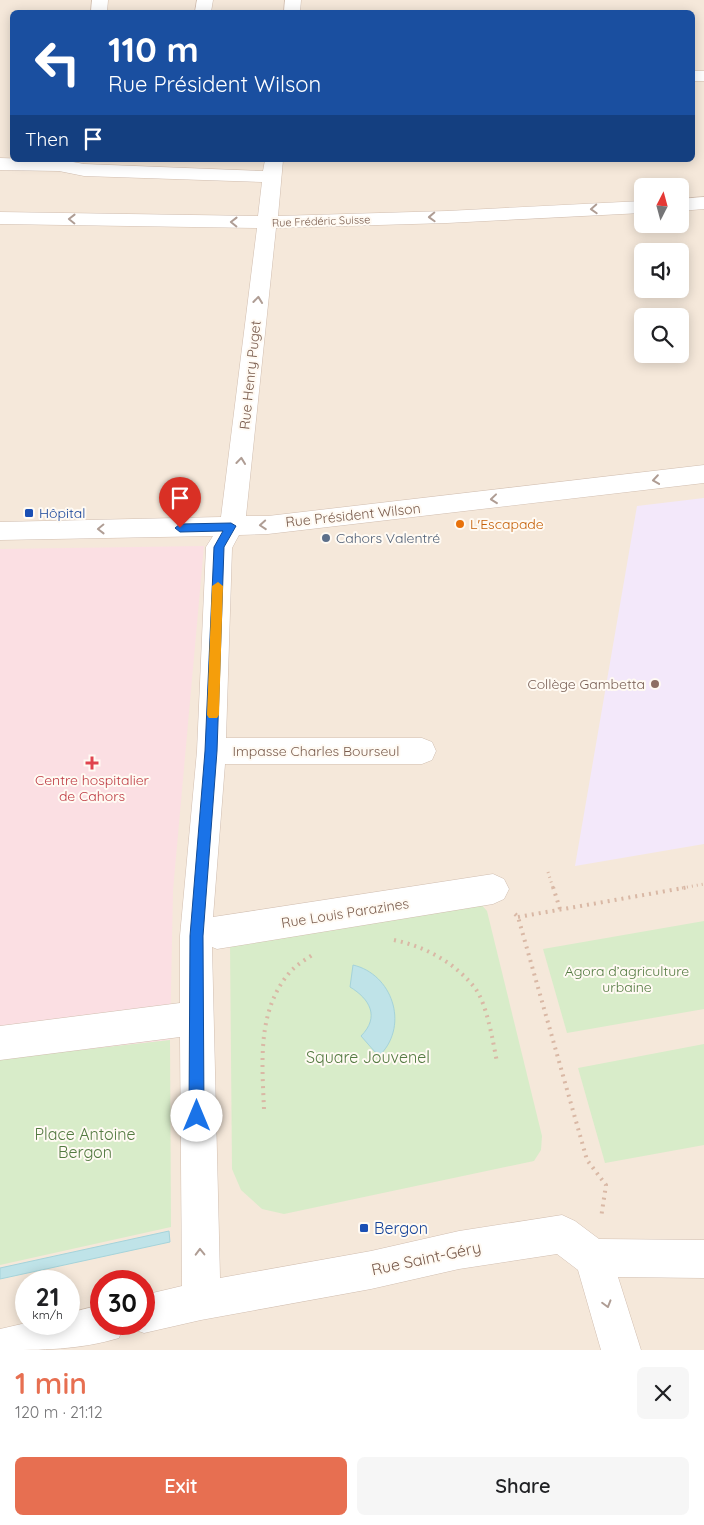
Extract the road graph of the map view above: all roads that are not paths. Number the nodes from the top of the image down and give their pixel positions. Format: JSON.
{"nodes":[{"id":1,"x":60,"y":162,"type":"edge"},
{"id":2,"x":0,"y":164,"type":"edge"},
{"id":3,"x":273,"y":168,"type":"edge"},
{"id":4,"x":704,"y":203,"type":"edge"},
{"id":5,"x":689,"y":204,"type":"edge"},
{"id":6,"x":634,"y":207,"type":"edge"},
{"id":7,"x":0,"y":218,"type":"edge"},
{"id":8,"x":266,"y":222,"type":"junction"},
{"id":9,"x":704,"y":474,"type":"edge"},
{"id":10,"x":231,"y":526,"type":"junction"},
{"id":11,"x":0,"y":531,"type":"edge"},
{"id":12,"x":211,"y":751,"type":"junction"},
{"id":13,"x":422,"y":751,"type":"dead end"},
{"id":14,"x":493,"y":889,"type":"dead end"},
{"id":15,"x":197,"y":928,"type":"junction"},
{"id":16,"x":196,"y":1017,"type":"junction"},
{"id":17,"x":0,"y":1043,"type":"edge"},
{"id":18,"x":593,"y":1258,"type":"junction"},
{"id":19,"x":704,"y":1259,"type":"edge"},
{"id":20,"x":201,"y":1301,"type":"junction"},
{"id":21,"x":155,"y":1311,"type":"edge"},
{"id":22,"x":90,"y":1327,"type":"edge"},
{"id":23,"x":0,"y":1349,"type":"edge"},
{"id":24,"x":621,"y":1350,"type":"edge"}],
"edges":[{"from":1,"to":2,"type":"street"},
{"from":1,"to":3,"type":"street"},
{"from":3,"to":8,"type":"street","name":"Rue Henry Puget"},
{"from":4,"to":5,"type":"street"},
{"from":6,"to":8,"type":"street","name":"Rue Frédéric Suisse","one_way":true},
{"from":8,"to":7,"type":"street","name":"Rue Frédéric Suisse","one_way":true},
{"from":10,"to":8,"type":"street","name":"Rue Henry Puget","one_way":true},
{"from":9,"to":10,"type":"street","name":"Rue Président Wilson","one_way":true},
{"from":10,"to":11,"type":"street","name":"Rue Président Wilson","one_way":true},
{"from":10,"to":12,"type":"street","name":"Rue Henry Puget"},
{"from":12,"to":13,"type":"street","name":"Impasse Charles Bourseul"},
{"from":12,"to":15,"type":"street","name":"Rue Henry Puget"},
{"from":14,"to":15,"type":"street","name":"Rue Louis Parazines"},
{"from":15,"to":16,"type":"street","name":"Rue Henry Puget"},
{"from":16,"to":17,"type":"street"},
{"from":20,"to":16,"type":"street","name":"Rue Henry Puget","one_way":true},
{"from":18,"to":19,"type":"street"},
{"from":18,"to":20,"type":"street","name":"Rue Saint-Géry"},
{"from":18,"to":24,"type":"street","one_way":true},
{"from":20,"to":21,"type":"street","name":"Rue Saint-Géry"},
{"from":22,"to":23,"type":"street"}]}
